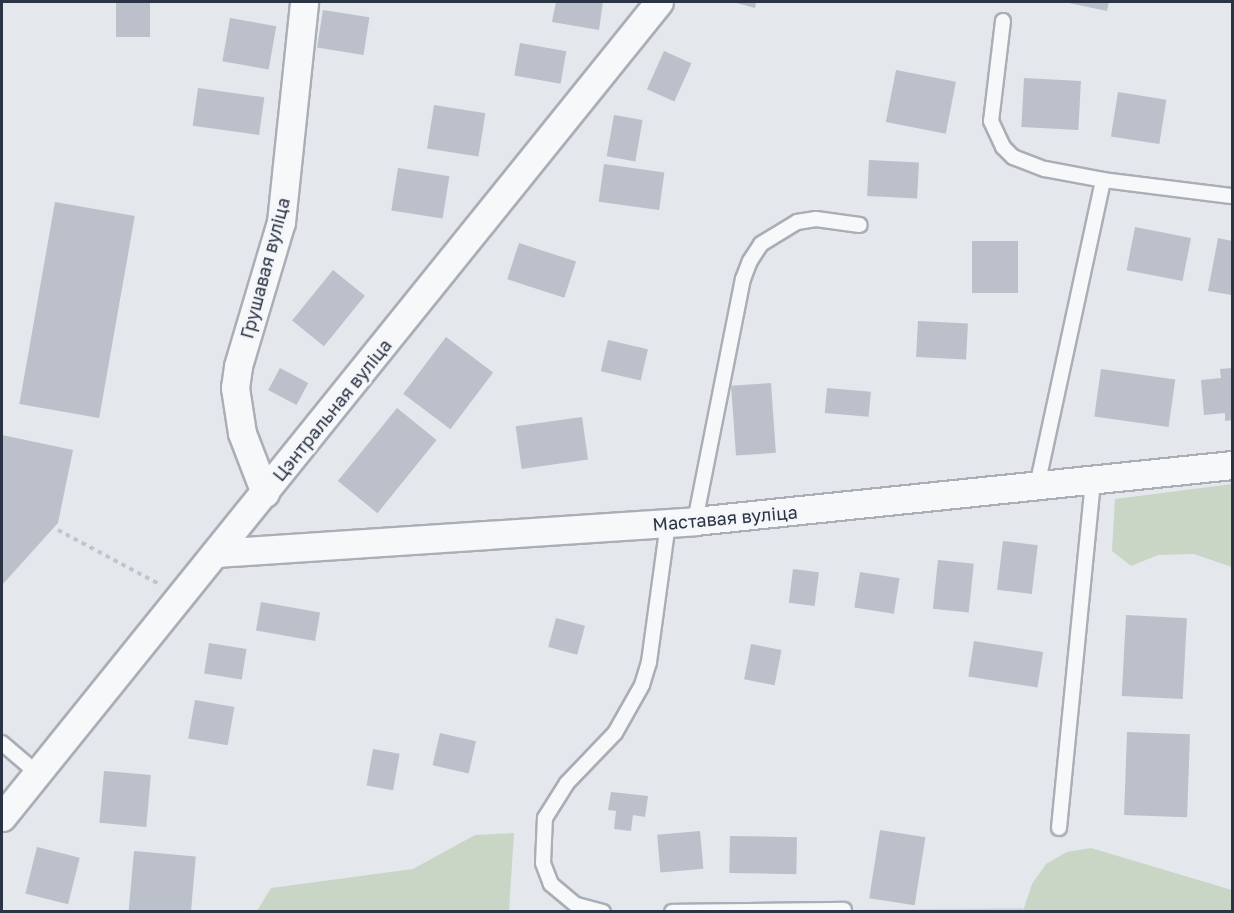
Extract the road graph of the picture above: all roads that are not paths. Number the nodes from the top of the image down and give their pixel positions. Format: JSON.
{"nodes":[{"id":1,"x":304,"y":2,"type":"edge"},
{"id":2,"x":658,"y":2,"type":"edge"},
{"id":3,"x":1003,"y":21,"type":"dead end"},
{"id":4,"x":1103,"y":180,"type":"junction"},
{"id":5,"x":1233,"y":196,"type":"edge"},
{"id":6,"x":860,"y":225,"type":"dead end"},
{"id":7,"x":1233,"y":465,"type":"edge"},
{"id":8,"x":1093,"y":480,"type":"junction"},
{"id":9,"x":1037,"y":486,"type":"junction"},
{"id":10,"x":265,"y":493,"type":"junction"},
{"id":11,"x":695,"y":521,"type":"junction"},
{"id":12,"x":668,"y":524,"type":"junction"},
{"id":13,"x":216,"y":553,"type":"junction"},
{"id":14,"x":2,"y":743,"type":"edge"},
{"id":15,"x":37,"y":773,"type":"junction"},
{"id":16,"x":2,"y":817,"type":"edge"},
{"id":17,"x":1059,"y":828,"type":"dead end"},
{"id":18,"x":844,"y":910,"type":"dead end"},
{"id":19,"x":603,"y":912,"type":"edge"},
{"id":20,"x":672,"y":912,"type":"edge"}],
"edges":[{"from":1,"to":10,"type":"street","name":"Грушавая вуліца"},
{"from":2,"to":10,"type":"street","name":"Цэнтральная вуліца"},
{"from":3,"to":4,"type":"lane"},
{"from":4,"to":5,"type":"lane"},
{"from":4,"to":9,"type":"lane"},
{"from":6,"to":11,"type":"lane"},
{"from":7,"to":8,"type":"street","name":"Маставая вуліца"},
{"from":8,"to":9,"type":"street","name":"Маставая вуліца"},
{"from":8,"to":17,"type":"lane"},
{"from":9,"to":11,"type":"street","name":"Маставая вуліца"},
{"from":10,"to":13,"type":"street","name":"Цэнтральная вуліца"},
{"from":11,"to":12,"type":"street","name":"Маставая вуліца"},
{"from":12,"to":13,"type":"street","name":"Маставая вуліца"},
{"from":12,"to":19,"type":"lane"},
{"from":13,"to":15,"type":"street","name":"Цэнтральная вуліца"},
{"from":14,"to":15,"type":"lane"},
{"from":15,"to":16,"type":"street","name":"Цэнтральная вуліца"},
{"from":18,"to":20,"type":"lane"}]}
